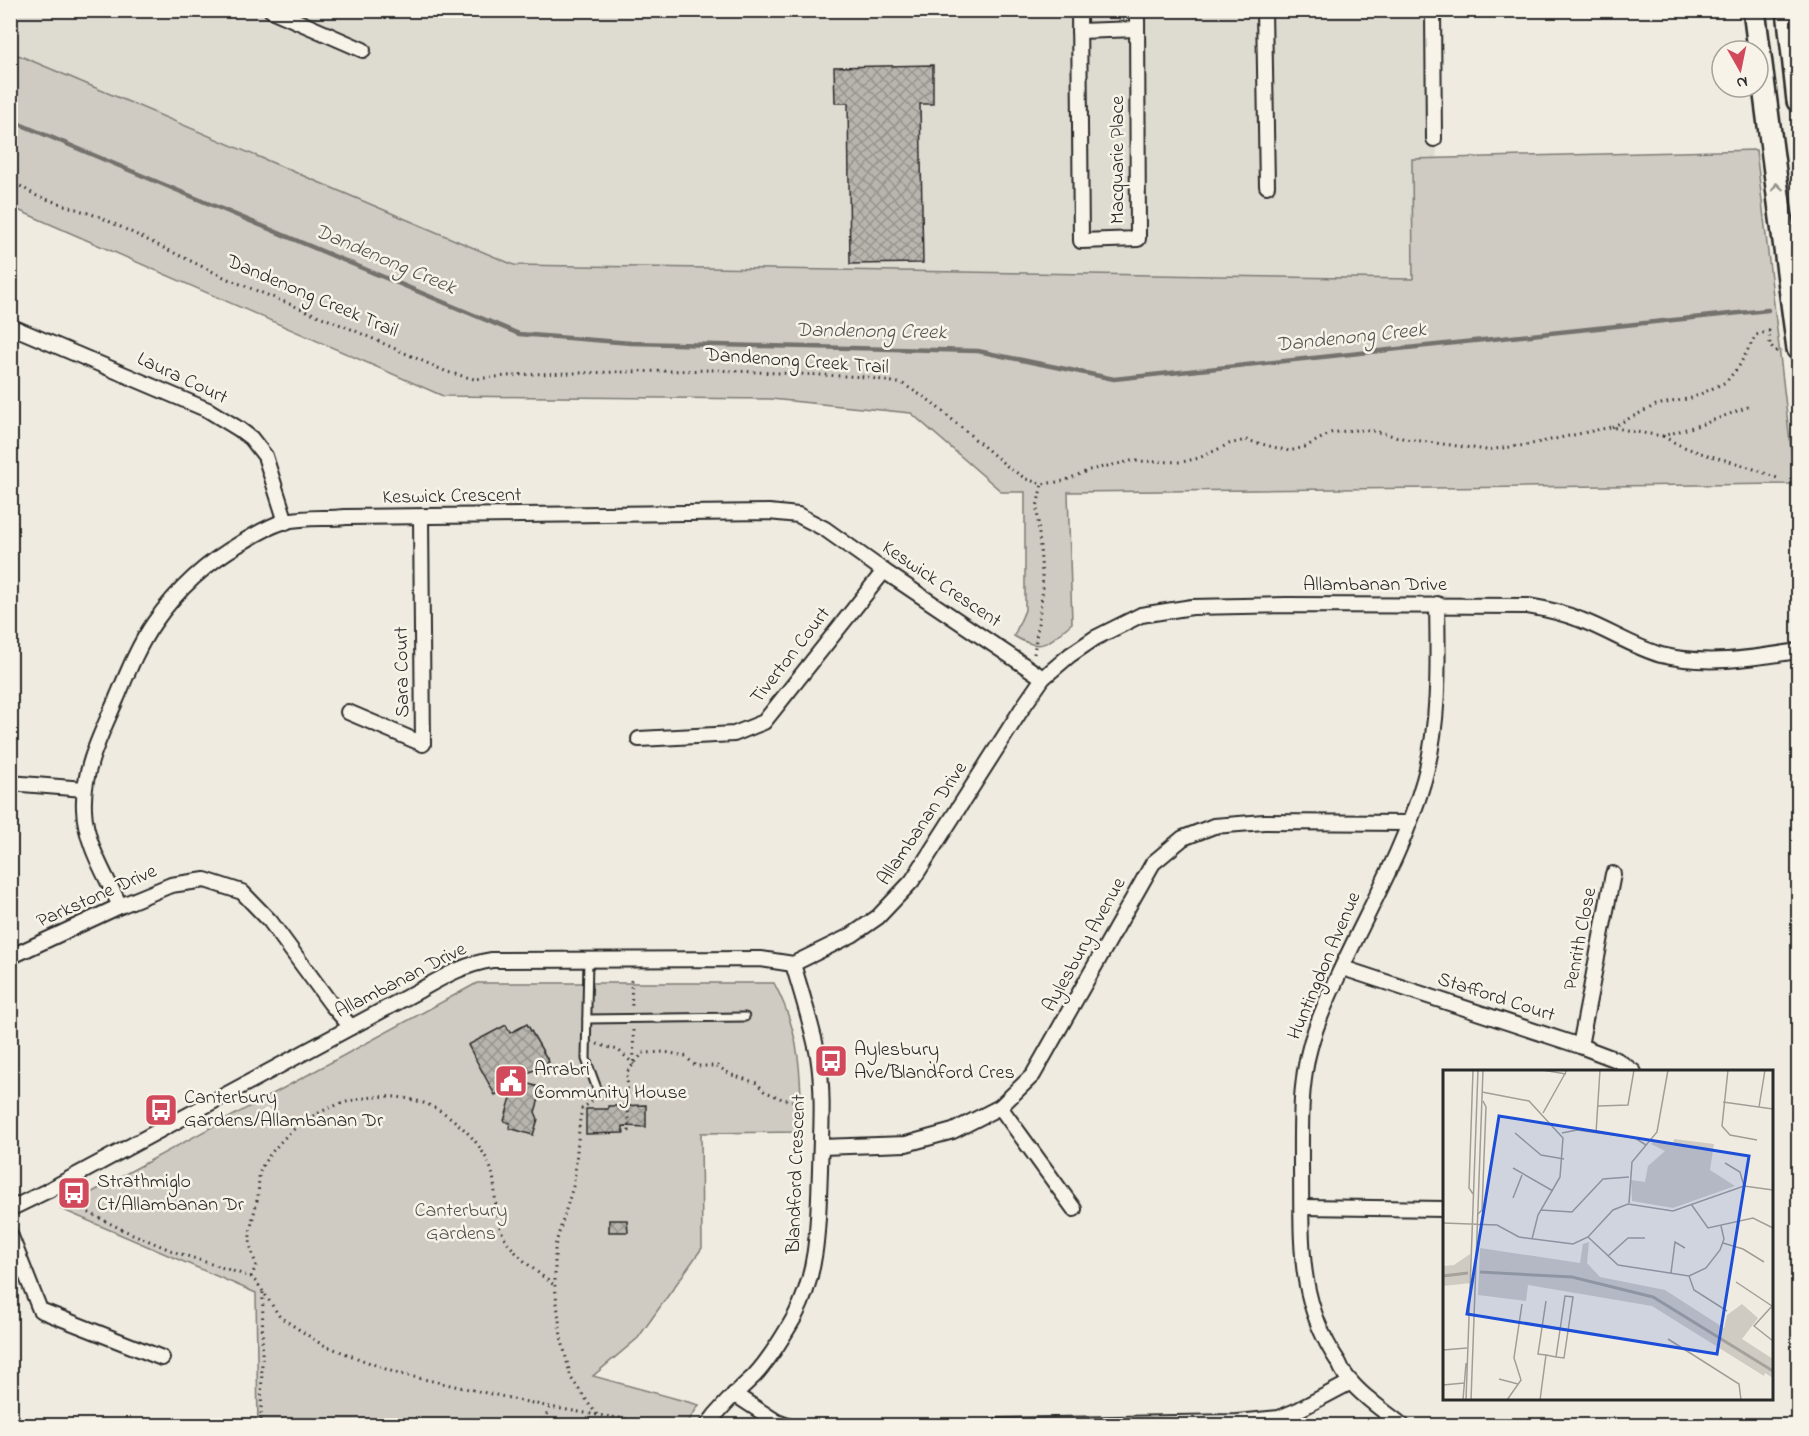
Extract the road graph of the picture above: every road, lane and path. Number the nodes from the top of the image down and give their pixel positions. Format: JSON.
{"nodes":[{"id":1,"x":271,"y":10,"type":"edge"},
{"id":2,"x":1078,"y":10,"type":"edge"},
{"id":3,"x":1137,"y":10,"type":"edge"},
{"id":4,"x":1264,"y":10,"type":"edge"},
{"id":5,"x":1433,"y":10,"type":"edge"},
{"id":6,"x":1754,"y":10,"type":"edge"},
{"id":7,"x":1788,"y":10,"type":"edge"},
{"id":8,"x":1137,"y":29,"type":"junction"},
{"id":9,"x":1079,"y":31,"type":"junction"},
{"id":10,"x":363,"y":50,"type":"dead end"},
{"id":11,"x":1798,"y":101,"type":"edge"},
{"id":12,"x":1434,"y":139,"type":"dead end"},
{"id":13,"x":10,"y":180,"type":"edge"},
{"id":14,"x":1267,"y":186,"type":"dead end"},
{"id":15,"x":10,"y":326,"type":"edge"},
{"id":16,"x":1791,"y":350,"type":"edge"},
{"id":17,"x":1748,"y":406,"type":"dead end"},
{"id":18,"x":1611,"y":427,"type":"junction"},
{"id":19,"x":1663,"y":436,"type":"junction"},
{"id":20,"x":1780,"y":479,"type":"dead end"},
{"id":21,"x":1042,"y":484,"type":"junction"},
{"id":22,"x":421,"y":517,"type":"junction"},
{"id":23,"x":286,"y":522,"type":"junction"},
{"id":24,"x":884,"y":571,"type":"junction"},
{"id":25,"x":1437,"y":604,"type":"junction"},
{"id":26,"x":1798,"y":651,"type":"edge"},
{"id":27,"x":1027,"y":667,"type":"junction"},
{"id":28,"x":1043,"y":678,"type":"junction"},
{"id":29,"x":348,"y":712,"type":"dead end"},
{"id":30,"x":639,"y":740,"type":"dead end"},
{"id":31,"x":10,"y":783,"type":"edge"},
{"id":32,"x":84,"y":789,"type":"junction"},
{"id":33,"x":1408,"y":823,"type":"junction"},
{"id":34,"x":1613,"y":874,"type":"dead end"},
{"id":35,"x":120,"y":906,"type":"junction"},
{"id":36,"x":10,"y":957,"type":"edge"},
{"id":37,"x":588,"y":959,"type":"junction"},
{"id":38,"x":793,"y":964,"type":"junction"},
{"id":39,"x":1343,"y":968,"type":"junction"},
{"id":40,"x":745,"y":1017,"type":"dead end"},
{"id":41,"x":587,"y":1019,"type":"junction"},
{"id":42,"x":351,"y":1027,"type":"junction"},
{"id":43,"x":586,"y":1042,"type":"junction"},
{"id":44,"x":1580,"y":1046,"type":"junction"},
{"id":45,"x":634,"y":1064,"type":"junction"},
{"id":46,"x":1632,"y":1070,"type":"edge"},
{"id":47,"x":599,"y":1094,"type":"joint"},
{"id":48,"x":803,"y":1103,"type":"dead end"},
{"id":49,"x":1000,"y":1107,"type":"junction"},
{"id":50,"x":623,"y":1131,"type":"dead end"},
{"id":51,"x":578,"y":1132,"type":"junction"},
{"id":52,"x":586,"y":1133,"type":"dead end"},
{"id":53,"x":821,"y":1147,"type":"junction"},
{"id":54,"x":47,"y":1191,"type":"junction"},
{"id":55,"x":1302,"y":1207,"type":"junction"},
{"id":56,"x":10,"y":1209,"type":"edge"},
{"id":57,"x":1074,"y":1209,"type":"dead end"},
{"id":58,"x":1443,"y":1209,"type":"edge"},
{"id":59,"x":10,"y":1234,"type":"edge"},
{"id":60,"x":251,"y":1277,"type":"junction"},
{"id":61,"x":555,"y":1286,"type":"junction"},
{"id":62,"x":263,"y":1292,"type":"junction"},
{"id":63,"x":162,"y":1358,"type":"dead end"},
{"id":64,"x":1351,"y":1382,"type":"junction"},
{"id":65,"x":734,"y":1394,"type":"junction"},
{"id":66,"x":550,"y":1407,"type":"junction"},
{"id":67,"x":597,"y":1414,"type":"junction"},
{"id":68,"x":261,"y":1425,"type":"edge"},
{"id":69,"x":542,"y":1425,"type":"edge"},
{"id":70,"x":677,"y":1425,"type":"edge"},
{"id":71,"x":707,"y":1425,"type":"edge"},
{"id":72,"x":788,"y":1425,"type":"edge"},
{"id":73,"x":994,"y":1425,"type":"edge"},
{"id":74,"x":1106,"y":1425,"type":"edge"},
{"id":75,"x":1403,"y":1425,"type":"edge"}],
"edges":[{"from":1,"to":10,"type":"street"},
{"from":2,"to":9,"type":"street","name":"Macquarie Place"},
{"from":3,"to":8,"type":"street","name":"Macquarie Place"},
{"from":4,"to":14,"type":"street"},
{"from":5,"to":12,"type":"street"},
{"from":16,"to":6,"type":"main road","one_way":true},
{"from":7,"to":11,"type":"main road"},
{"from":8,"to":9,"type":"street"},
{"from":8,"to":9,"type":"street","name":"Macquarie Place"},
{"from":13,"to":21,"type":"path","name":"Dandenong Creek Trail"},
{"from":15,"to":23,"type":"street","name":"Laura Court"},
{"from":16,"to":18,"type":"path"},
{"from":17,"to":19,"type":"path"},
{"from":18,"to":19,"type":"path"},
{"from":18,"to":21,"type":"path"},
{"from":19,"to":20,"type":"path"},
{"from":21,"to":27,"type":"path"},
{"from":22,"to":23,"type":"street","name":"Keswick Crescent"},
{"from":22,"to":24,"type":"street","name":"Keswick Crescent"},
{"from":22,"to":29,"type":"street","name":"Sara Court"},
{"from":23,"to":32,"type":"street","name":"Keswick Crescent"},
{"from":24,"to":27,"type":"street","name":"Keswick Crescent"},
{"from":24,"to":30,"type":"street","name":"Tiverton Court"},
{"from":25,"to":26,"type":"street","name":"Allambanan Drive"},
{"from":25,"to":28,"type":"street","name":"Allambanan Drive"},
{"from":25,"to":33,"type":"street","name":"Huntingdon Avenue"},
{"from":27,"to":28,"type":"street","name":"Keswick Crescent"},
{"from":28,"to":38,"type":"street","name":"Allambanan Drive"},
{"from":31,"to":32,"type":"street"},
{"from":32,"to":35,"type":"street","name":"Keswick Crescent"},
{"from":33,"to":39,"type":"street","name":"Huntingdon Avenue"},
{"from":33,"to":49,"type":"street","name":"Aylesbury Avenue"},
{"from":34,"to":44,"type":"street","name":"Penrith Close"},
{"from":35,"to":36,"type":"street","name":"Parkstone Drive"},
{"from":35,"to":42,"type":"street","name":"Parkstone Drive"},
{"from":37,"to":38,"type":"street","name":"Allambanan Drive"},
{"from":37,"to":41,"type":"lane"},
{"from":37,"to":42,"type":"street","name":"Allambanan Drive"},
{"from":38,"to":53,"type":"street","name":"Blandford Crescent"},
{"from":39,"to":44,"type":"street","name":"Stafford Court"},
{"from":39,"to":55,"type":"street","name":"Huntingdon Avenue"},
{"from":40,"to":41,"type":"lane"},
{"from":41,"to":43,"type":"lane"},
{"from":42,"to":54,"type":"street","name":"Allambanan Drive"},
{"from":43,"to":45,"type":"path"},
{"from":43,"to":47,"type":"lane"},
{"from":44,"to":46,"type":"street","name":"Stafford Court"},
{"from":45,"to":48,"type":"path"},
{"from":45,"to":50,"type":"path"},
{"from":47,"to":51,"type":"path"},
{"from":49,"to":53,"type":"street","name":"Aylesbury Avenue"},
{"from":49,"to":57,"type":"street"},
{"from":51,"to":52,"type":"path"},
{"from":51,"to":61,"type":"path"},
{"from":53,"to":65,"type":"street","name":"Blandford Crescent"},
{"from":54,"to":56,"type":"street","name":"Allambanan Drive"},
{"from":54,"to":60,"type":"path"},
{"from":55,"to":58,"type":"street"},
{"from":55,"to":64,"type":"street","name":"Huntingdon Avenue"},
{"from":59,"to":63,"type":"street"},
{"from":60,"to":61,"type":"path"},
{"from":60,"to":62,"type":"path"},
{"from":61,"to":67,"type":"path"},
{"from":62,"to":66,"type":"path"},
{"from":62,"to":68,"type":"path"},
{"from":64,"to":74,"type":"street"},
{"from":64,"to":75,"type":"street","name":"Huntingdon Avenue"},
{"from":65,"to":71,"type":"street","name":"Blandford Crescent"},
{"from":65,"to":72,"type":"street"},
{"from":66,"to":67,"type":"path"},
{"from":66,"to":69,"type":"path"},
{"from":67,"to":70,"type":"path"},
{"from":73,"to":74,"type":"street"}]}
